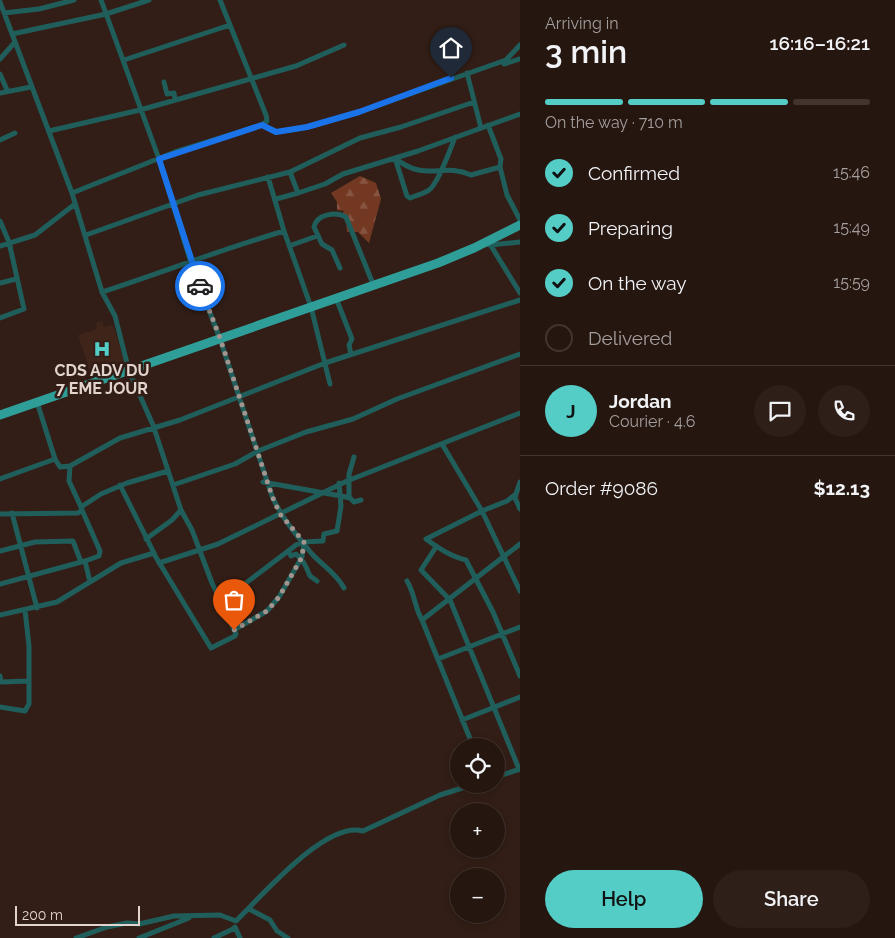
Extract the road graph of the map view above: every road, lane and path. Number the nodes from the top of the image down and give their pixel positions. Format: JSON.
{"nodes":[{"id":1,"x":74,"y":0,"type":"edge"},
{"id":2,"x":101,"y":0,"type":"edge"},
{"id":3,"x":149,"y":0,"type":"edge"},
{"id":4,"x":220,"y":0,"type":"edge"},
{"id":5,"x":0,"y":2,"type":"edge"},
{"id":6,"x":4,"y":13,"type":"junction"},
{"id":7,"x":106,"y":14,"type":"junction"},
{"id":8,"x":230,"y":24,"type":"junction"},
{"id":9,"x":12,"y":34,"type":"junction"},
{"id":10,"x":15,"y":42,"type":"junction"},
{"id":11,"x":344,"y":45,"type":"dead end"},
{"id":12,"x":520,"y":45,"type":"edge"},
{"id":13,"x":520,"y":58,"type":"edge"},
{"id":14,"x":0,"y":59,"type":"edge"},
{"id":15,"x":124,"y":60,"type":"junction"},
{"id":16,"x":0,"y":74,"type":"edge"},
{"id":17,"x":467,"y":75,"type":"junction"},
{"id":18,"x":252,"y":78,"type":"junction"},
{"id":19,"x":164,"y":82,"type":"dead end"},
{"id":20,"x":31,"y":87,"type":"junction"},
{"id":21,"x":7,"y":90,"type":"junction"},
{"id":22,"x":0,"y":93,"type":"edge"},
{"id":23,"x":175,"y":100,"type":"junction"},
{"id":24,"x":474,"y":102,"type":"junction"},
{"id":25,"x":140,"y":110,"type":"junction"},
{"id":26,"x":520,"y":114,"type":"edge"},
{"id":27,"x":262,"y":125,"type":"junction"},
{"id":28,"x":488,"y":125,"type":"junction"},
{"id":29,"x":481,"y":128,"type":"junction"},
{"id":30,"x":49,"y":130,"type":"junction"},
{"id":31,"x":15,"y":133,"type":"dead end"},
{"id":32,"x":456,"y":137,"type":"junction"},
{"id":33,"x":0,"y":140,"type":"edge"},
{"id":34,"x":395,"y":158,"type":"junction"},
{"id":35,"x":159,"y":159,"type":"junction"},
{"id":36,"x":500,"y":166,"type":"junction"},
{"id":37,"x":440,"y":171,"type":"junction"},
{"id":38,"x":290,"y":172,"type":"junction"},
{"id":39,"x":268,"y":177,"type":"junction"},
{"id":40,"x":72,"y":193,"type":"junction"},
{"id":41,"x":298,"y":193,"type":"junction"},
{"id":42,"x":276,"y":199,"type":"junction"},
{"id":43,"x":75,"y":204,"type":"junction"},
{"id":44,"x":172,"y":204,"type":"junction"},
{"id":45,"x":520,"y":220,"type":"edge"},
{"id":46,"x":1,"y":224,"type":"edge"},
{"id":47,"x":520,"y":225,"type":"edge"},
{"id":48,"x":284,"y":231,"type":"junction"},
{"id":49,"x":86,"y":234,"type":"junction"},
{"id":50,"x":317,"y":236,"type":"junction"},
{"id":51,"x":9,"y":242,"type":"junction"},
{"id":52,"x":520,"y":242,"type":"edge"},
{"id":53,"x":489,"y":243,"type":"junction"},
{"id":54,"x":0,"y":246,"type":"edge"},
{"id":55,"x":289,"y":246,"type":"junction"},
{"id":56,"x":191,"y":263,"type":"junction"},
{"id":57,"x":340,"y":268,"type":"dead end"},
{"id":58,"x":16,"y":279,"type":"junction"},
{"id":59,"x":0,"y":283,"type":"edge"},
{"id":60,"x":373,"y":284,"type":"junction"},
{"id":61,"x":102,"y":292,"type":"junction"},
{"id":62,"x":520,"y":293,"type":"edge"},
{"id":63,"x":336,"y":298,"type":"junction"},
{"id":64,"x":520,"y":300,"type":"edge"},
{"id":65,"x":311,"y":307,"type":"junction"},
{"id":66,"x":0,"y":318,"type":"edge"},
{"id":67,"x":220,"y":338,"type":"junction"},
{"id":68,"x":351,"y":354,"type":"junction"},
{"id":69,"x":520,"y":354,"type":"edge"},
{"id":70,"x":324,"y":363,"type":"junction"},
{"id":71,"x":129,"y":370,"type":"junction"},
{"id":72,"x":330,"y":384,"type":"dead end"},
{"id":73,"x":239,"y":396,"type":"junction"},
{"id":74,"x":37,"y":402,"type":"junction"},
{"id":75,"x":520,"y":413,"type":"edge"},
{"id":76,"x":0,"y":414,"type":"edge"},
{"id":77,"x":154,"y":428,"type":"junction"},
{"id":78,"x":442,"y":444,"type":"junction"},
{"id":79,"x":258,"y":451,"type":"junction"},
{"id":80,"x":354,"y":457,"type":"dead end"},
{"id":81,"x":55,"y":459,"type":"junction"},
{"id":82,"x":70,"y":466,"type":"junction"},
{"id":83,"x":60,"y":467,"type":"junction"},
{"id":84,"x":168,"y":472,"type":"junction"},
{"id":85,"x":68,"y":477,"type":"junction"},
{"id":86,"x":0,"y":479,"type":"edge"},
{"id":87,"x":349,"y":480,"type":"junction"},
{"id":88,"x":520,"y":482,"type":"edge"},
{"id":89,"x":266,"y":483,"type":"junction"},
{"id":90,"x":339,"y":483,"type":"junction"},
{"id":91,"x":173,"y":485,"type":"junction"},
{"id":92,"x":120,"y":486,"type":"junction"},
{"id":93,"x":321,"y":493,"type":"junction"},
{"id":94,"x":516,"y":494,"type":"junction"},
{"id":95,"x":340,"y":496,"type":"junction"},
{"id":96,"x":349,"y":498,"type":"junction"},
{"id":97,"x":361,"y":500,"type":"dead end"},
{"id":98,"x":82,"y":508,"type":"junction"},
{"id":99,"x":520,"y":509,"type":"edge"},
{"id":100,"x":181,"y":510,"type":"junction"},
{"id":101,"x":482,"y":511,"type":"junction"},
{"id":102,"x":12,"y":513,"type":"junction"},
{"id":103,"x":0,"y":514,"type":"edge"},
{"id":104,"x":280,"y":514,"type":"junction"},
{"id":105,"x":146,"y":538,"type":"junction"},
{"id":106,"x":304,"y":542,"type":"junction"},
{"id":107,"x":520,"y":544,"type":"edge"},
{"id":108,"x":20,"y":546,"type":"junction"},
{"id":109,"x":436,"y":547,"type":"junction"},
{"id":110,"x":199,"y":549,"type":"junction"},
{"id":111,"x":0,"y":551,"type":"edge"},
{"id":112,"x":288,"y":551,"type":"junction"},
{"id":113,"x":154,"y":554,"type":"junction"},
{"id":114,"x":503,"y":557,"type":"junction"},
{"id":115,"x":302,"y":559,"type":"junction"},
{"id":116,"x":83,"y":561,"type":"junction"},
{"id":117,"x":160,"y":564,"type":"junction"},
{"id":118,"x":28,"y":575,"type":"junction"},
{"id":119,"x":478,"y":579,"type":"junction"},
{"id":120,"x":317,"y":581,"type":"dead end"},
{"id":121,"x":407,"y":581,"type":"dead end"},
{"id":122,"x":90,"y":582,"type":"junction"},
{"id":123,"x":0,"y":584,"type":"edge"},
{"id":124,"x":344,"y":588,"type":"dead end"},
{"id":125,"x":520,"y":591,"type":"edge"},
{"id":126,"x":450,"y":600,"type":"junction"},
{"id":127,"x":220,"y":602,"type":"junction"},
{"id":128,"x":37,"y":608,"type":"junction"},
{"id":129,"x":25,"y":610,"type":"junction"},
{"id":130,"x":0,"y":615,"type":"edge"},
{"id":131,"x":422,"y":620,"type":"junction"},
{"id":132,"x":520,"y":627,"type":"edge"},
{"id":133,"x":234,"y":630,"type":"junction"},
{"id":134,"x":502,"y":634,"type":"junction"},
{"id":135,"x":470,"y":647,"type":"junction"},
{"id":136,"x":438,"y":660,"type":"junction"},
{"id":137,"x":0,"y":676,"type":"edge"},
{"id":138,"x":520,"y":676,"type":"edge"},
{"id":139,"x":29,"y":681,"type":"junction"},
{"id":140,"x":520,"y":697,"type":"edge"},
{"id":141,"x":0,"y":707,"type":"edge"},
{"id":142,"x":494,"y":707,"type":"junction"},
{"id":143,"x":462,"y":720,"type":"junction"},
{"id":144,"x":470,"y":738,"type":"edge"},
{"id":145,"x":519,"y":769,"type":"edge"},
{"id":146,"x":505,"y":774,"type":"edge"},
{"id":147,"x":450,"y":792,"type":"edge"},
{"id":148,"x":249,"y":909,"type":"junction"},
{"id":149,"x":194,"y":916,"type":"junction"},
{"id":150,"x":236,"y":921,"type":"junction"},
{"id":151,"x":235,"y":928,"type":"junction"},
{"id":152,"x":93,"y":936,"type":"edge"},
{"id":153,"x":76,"y":938,"type":"edge"},
{"id":154,"x":139,"y":938,"type":"edge"},
{"id":155,"x":214,"y":938,"type":"edge"},
{"id":156,"x":240,"y":938,"type":"edge"},
{"id":157,"x":288,"y":938,"type":"edge"}],
"edges":[{"from":1,"to":6,"type":"street"},
{"from":2,"to":7,"type":"street"},
{"from":3,"to":7,"type":"street"},
{"from":4,"to":8,"type":"street"},
{"from":5,"to":6,"type":"street"},
{"from":6,"to":9,"type":"street"},
{"from":7,"to":9,"type":"street"},
{"from":7,"to":15,"type":"street"},
{"from":8,"to":15,"type":"street"},
{"from":8,"to":18,"type":"street"},
{"from":9,"to":10,"type":"street"},
{"from":10,"to":14,"type":"street"},
{"from":10,"to":20,"type":"street"},
{"from":11,"to":18,"type":"street"},
{"from":12,"to":17,"type":"street"},
{"from":13,"to":17,"type":"street"},
{"from":15,"to":25,"type":"street"},
{"from":16,"to":21,"type":"street"},
{"from":17,"to":24,"type":"street"},
{"from":17,"to":27,"type":"street"},
{"from":18,"to":23,"type":"street"},
{"from":18,"to":27,"type":"street"},
{"from":19,"to":23,"type":"street"},
{"from":20,"to":21,"type":"street"},
{"from":20,"to":30,"type":"street"},
{"from":21,"to":22,"type":"street"},
{"from":23,"to":25,"type":"street"},
{"from":24,"to":29,"type":"street"},
{"from":24,"to":38,"type":"street"},
{"from":25,"to":30,"type":"street"},
{"from":25,"to":35,"type":"street"},
{"from":26,"to":28,"type":"street"},
{"from":27,"to":35,"type":"street"},
{"from":28,"to":29,"type":"street"},
{"from":28,"to":36,"type":"street"},
{"from":29,"to":32,"type":"street"},
{"from":30,"to":40,"type":"street"},
{"from":31,"to":33,"type":"street"},
{"from":32,"to":34,"type":"street"},
{"from":32,"to":37,"type":"street"},
{"from":34,"to":37,"type":"street"},
{"from":34,"to":37,"type":"street"},
{"from":34,"to":41,"type":"street"},
{"from":35,"to":40,"type":"street"},
{"from":35,"to":44,"type":"street"},
{"from":36,"to":37,"type":"street"},
{"from":36,"to":45,"type":"street"},
{"from":38,"to":39,"type":"street"},
{"from":38,"to":41,"type":"street"},
{"from":39,"to":42,"type":"street"},
{"from":39,"to":44,"type":"street"},
{"from":40,"to":43,"type":"street"},
{"from":41,"to":42,"type":"street"},
{"from":42,"to":48,"type":"street"},
{"from":43,"to":49,"type":"street"},
{"from":43,"to":51,"type":"street"},
{"from":44,"to":49,"type":"street"},
{"from":44,"to":56,"type":"street"},
{"from":46,"to":51,"type":"street"},
{"from":47,"to":53,"type":"highway"},
{"from":48,"to":55,"type":"street"},
{"from":48,"to":56,"type":"street"},
{"from":49,"to":61,"type":"street"},
{"from":50,"to":55,"type":"street"},
{"from":50,"to":57,"type":"street"},
{"from":50,"to":60,"type":"street"},
{"from":51,"to":54,"type":"street"},
{"from":51,"to":58,"type":"street"},
{"from":52,"to":53,"type":"street"},
{"from":53,"to":60,"type":"highway"},
{"from":53,"to":62,"type":"street"},
{"from":55,"to":65,"type":"street"},
{"from":56,"to":61,"type":"street"},
{"from":56,"to":67,"type":"street"},
{"from":58,"to":59,"type":"street"},
{"from":58,"to":66,"type":"street"},
{"from":60,"to":63,"type":"highway"},
{"from":61,"to":71,"type":"street"},
{"from":63,"to":65,"type":"highway"},
{"from":63,"to":68,"type":"street"},
{"from":64,"to":68,"type":"street"},
{"from":65,"to":67,"type":"highway"},
{"from":65,"to":70,"type":"street"},
{"from":67,"to":71,"type":"highway"},
{"from":67,"to":73,"type":"street"},
{"from":68,"to":70,"type":"street"},
{"from":69,"to":79,"type":"street"},
{"from":70,"to":72,"type":"street"},
{"from":70,"to":73,"type":"street"},
{"from":71,"to":74,"type":"highway"},
{"from":71,"to":77,"type":"street"},
{"from":73,"to":77,"type":"street"},
{"from":73,"to":79,"type":"street"},
{"from":74,"to":76,"type":"highway"},
{"from":74,"to":81,"type":"street"},
{"from":75,"to":78,"type":"street"},
{"from":77,"to":82,"type":"street"},
{"from":77,"to":84,"type":"street"},
{"from":78,"to":87,"type":"street"},
{"from":78,"to":101,"type":"street"},
{"from":79,"to":89,"type":"street"},
{"from":79,"to":91,"type":"street"},
{"from":80,"to":87,"type":"street"},
{"from":81,"to":83,"type":"street"},
{"from":81,"to":86,"type":"street"},
{"from":82,"to":83,"type":"street"},
{"from":82,"to":85,"type":"street"},
{"from":83,"to":85,"type":"street"},
{"from":84,"to":91,"type":"street"},
{"from":84,"to":92,"type":"street"},
{"from":85,"to":98,"type":"street"},
{"from":87,"to":90,"type":"street"},
{"from":87,"to":96,"type":"street"},
{"from":88,"to":94,"type":"street"},
{"from":89,"to":93,"type":"street"},
{"from":89,"to":104,"type":"street"},
{"from":90,"to":93,"type":"street"},
{"from":90,"to":95,"type":"street"},
{"from":91,"to":100,"type":"street"},
{"from":92,"to":98,"type":"street"},
{"from":92,"to":105,"type":"street"},
{"from":93,"to":95,"type":"street"},
{"from":93,"to":104,"type":"street"},
{"from":94,"to":99,"type":"street"},
{"from":94,"to":101,"type":"street"},
{"from":95,"to":96,"type":"street"},
{"from":95,"to":106,"type":"street"},
{"from":96,"to":97,"type":"street"},
{"from":98,"to":102,"type":"street"},
{"from":98,"to":116,"type":"street"},
{"from":100,"to":105,"type":"street"},
{"from":100,"to":110,"type":"street"},
{"from":101,"to":109,"type":"street"},
{"from":101,"to":114,"type":"street"},
{"from":102,"to":103,"type":"street"},
{"from":102,"to":108,"type":"street"},
{"from":104,"to":106,"type":"street"},
{"from":104,"to":110,"type":"street"},
{"from":105,"to":113,"type":"street"},
{"from":105,"to":117,"type":"street"},
{"from":106,"to":112,"type":"street"},
{"from":106,"to":115,"type":"street"},
{"from":106,"to":124,"type":"street"},
{"from":107,"to":114,"type":"street"},
{"from":108,"to":111,"type":"street"},
{"from":108,"to":116,"type":"street"},
{"from":108,"to":118,"type":"street"},
{"from":109,"to":119,"type":"street"},
{"from":109,"to":126,"type":"street"},
{"from":110,"to":117,"type":"street"},
{"from":110,"to":127,"type":"street"},
{"from":112,"to":115,"type":"street"},
{"from":112,"to":127,"type":"street"},
{"from":113,"to":117,"type":"street"},
{"from":113,"to":122,"type":"street"},
{"from":114,"to":119,"type":"street"},
{"from":114,"to":125,"type":"street"},
{"from":115,"to":120,"type":"street"},
{"from":115,"to":133,"type":"street"},
{"from":116,"to":118,"type":"street"},
{"from":116,"to":122,"type":"street"},
{"from":117,"to":133,"type":"street"},
{"from":118,"to":123,"type":"street"},
{"from":118,"to":128,"type":"street"},
{"from":119,"to":126,"type":"street"},
{"from":119,"to":134,"type":"street"},
{"from":121,"to":131,"type":"street"},
{"from":122,"to":128,"type":"street"},
{"from":126,"to":131,"type":"street"},
{"from":126,"to":135,"type":"street"},
{"from":127,"to":133,"type":"street"},
{"from":128,"to":129,"type":"street"},
{"from":129,"to":130,"type":"street"},
{"from":129,"to":139,"type":"street"},
{"from":131,"to":136,"type":"street"},
{"from":132,"to":134,"type":"street"},
{"from":134,"to":135,"type":"street"},
{"from":134,"to":138,"type":"street"},
{"from":135,"to":136,"type":"street"},
{"from":135,"to":142,"type":"street"},
{"from":136,"to":143,"type":"street"},
{"from":137,"to":139,"type":"street"},
{"from":139,"to":141,"type":"street"},
{"from":140,"to":142,"type":"street"},
{"from":142,"to":143,"type":"street"},
{"from":142,"to":145,"type":"street"},
{"from":143,"to":144,"type":"street"},
{"from":145,"to":146,"type":"street"},
{"from":147,"to":148,"type":"street"},
{"from":148,"to":150,"type":"street"},
{"from":148,"to":157,"type":"street"},
{"from":149,"to":150,"type":"street"},
{"from":149,"to":152,"type":"street"},
{"from":149,"to":154,"type":"street"},
{"from":150,"to":151,"type":"street"},
{"from":151,"to":155,"type":"street"},
{"from":151,"to":156,"type":"street"},
{"from":152,"to":153,"type":"street"}]}
